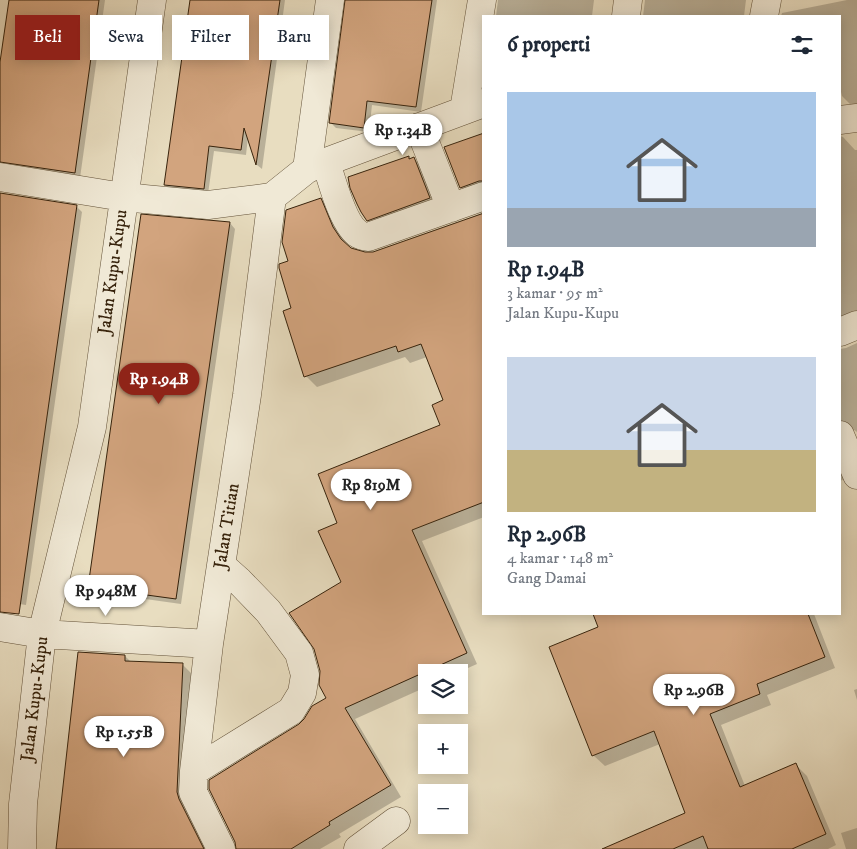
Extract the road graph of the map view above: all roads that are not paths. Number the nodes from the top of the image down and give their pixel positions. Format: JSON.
{"nodes":[{"id":1,"x":152,"y":0,"type":"edge"},
{"id":2,"x":330,"y":0,"type":"edge"},
{"id":3,"x":482,"y":0,"type":"edge"},
{"id":4,"x":628,"y":0,"type":"edge"},
{"id":5,"x":767,"y":0,"type":"edge"},
{"id":6,"x":626,"y":15,"type":"edge"},
{"id":7,"x":764,"y":15,"type":"edge"},
{"id":8,"x":474,"y":107,"type":"edge"},
{"id":9,"x":857,"y":118,"type":"edge"},
{"id":10,"x":841,"y":120,"type":"edge"},
{"id":11,"x":419,"y":127,"type":"junction"},
{"id":12,"x":316,"y":165,"type":"junction"},
{"id":13,"x":0,"y":177,"type":"edge"},
{"id":14,"x":124,"y":197,"type":"junction"},
{"id":15,"x":272,"y":197,"type":"junction"},
{"id":16,"x":482,"y":197,"type":"edge"},
{"id":17,"x":451,"y":208,"type":"junction"},
{"id":18,"x":857,"y":325,"type":"edge"},
{"id":19,"x":841,"y":332,"type":"edge"},
{"id":20,"x":841,"y":437,"type":"edge"},
{"id":21,"x":857,"y":475,"type":"edge"},
{"id":22,"x":221,"y":565,"type":"junction"},
{"id":23,"x":0,"y":627,"type":"edge"},
{"id":24,"x":42,"y":634,"type":"junction"},
{"id":25,"x":209,"y":644,"type":"junction"},
{"id":26,"x":194,"y":770,"type":"junction"},
{"id":27,"x":396,"y":821,"type":"dead end"},
{"id":28,"x":22,"y":849,"type":"edge"},
{"id":29,"x":221,"y":849,"type":"edge"},
{"id":30,"x":358,"y":849,"type":"edge"}],
"edges":[{"from":1,"to":14,"type":"street","name":"Jalan Kupu-Kupu"},
{"from":2,"to":12,"type":"street"},
{"from":3,"to":8,"type":"street"},
{"from":4,"to":6,"type":"street"},
{"from":5,"to":7,"type":"street"},
{"from":8,"to":11,"type":"street"},
{"from":9,"to":10,"type":"street"},
{"from":11,"to":12,"type":"street"},
{"from":11,"to":17,"type":"street"},
{"from":12,"to":15,"type":"street"},
{"from":12,"to":17,"type":"street"},
{"from":13,"to":14,"type":"street"},
{"from":14,"to":15,"type":"street"},
{"from":14,"to":24,"type":"street","name":"Jalan Kupu-Kupu"},
{"from":15,"to":22,"type":"street","name":"Jalan Titian"},
{"from":16,"to":17,"type":"street"},
{"from":18,"to":19,"type":"street"},
{"from":20,"to":21,"type":"street"},
{"from":22,"to":25,"type":"street","name":"Jalan Titian"},
{"from":22,"to":26,"type":"street"},
{"from":23,"to":24,"type":"street"},
{"from":24,"to":25,"type":"street"},
{"from":24,"to":28,"type":"street","name":"Jalan Kupu-Kupu"},
{"from":25,"to":26,"type":"street","name":"Jalan Titian"},
{"from":26,"to":29,"type":"street","name":"Jalan Titian"},
{"from":27,"to":30,"type":"street"}]}
